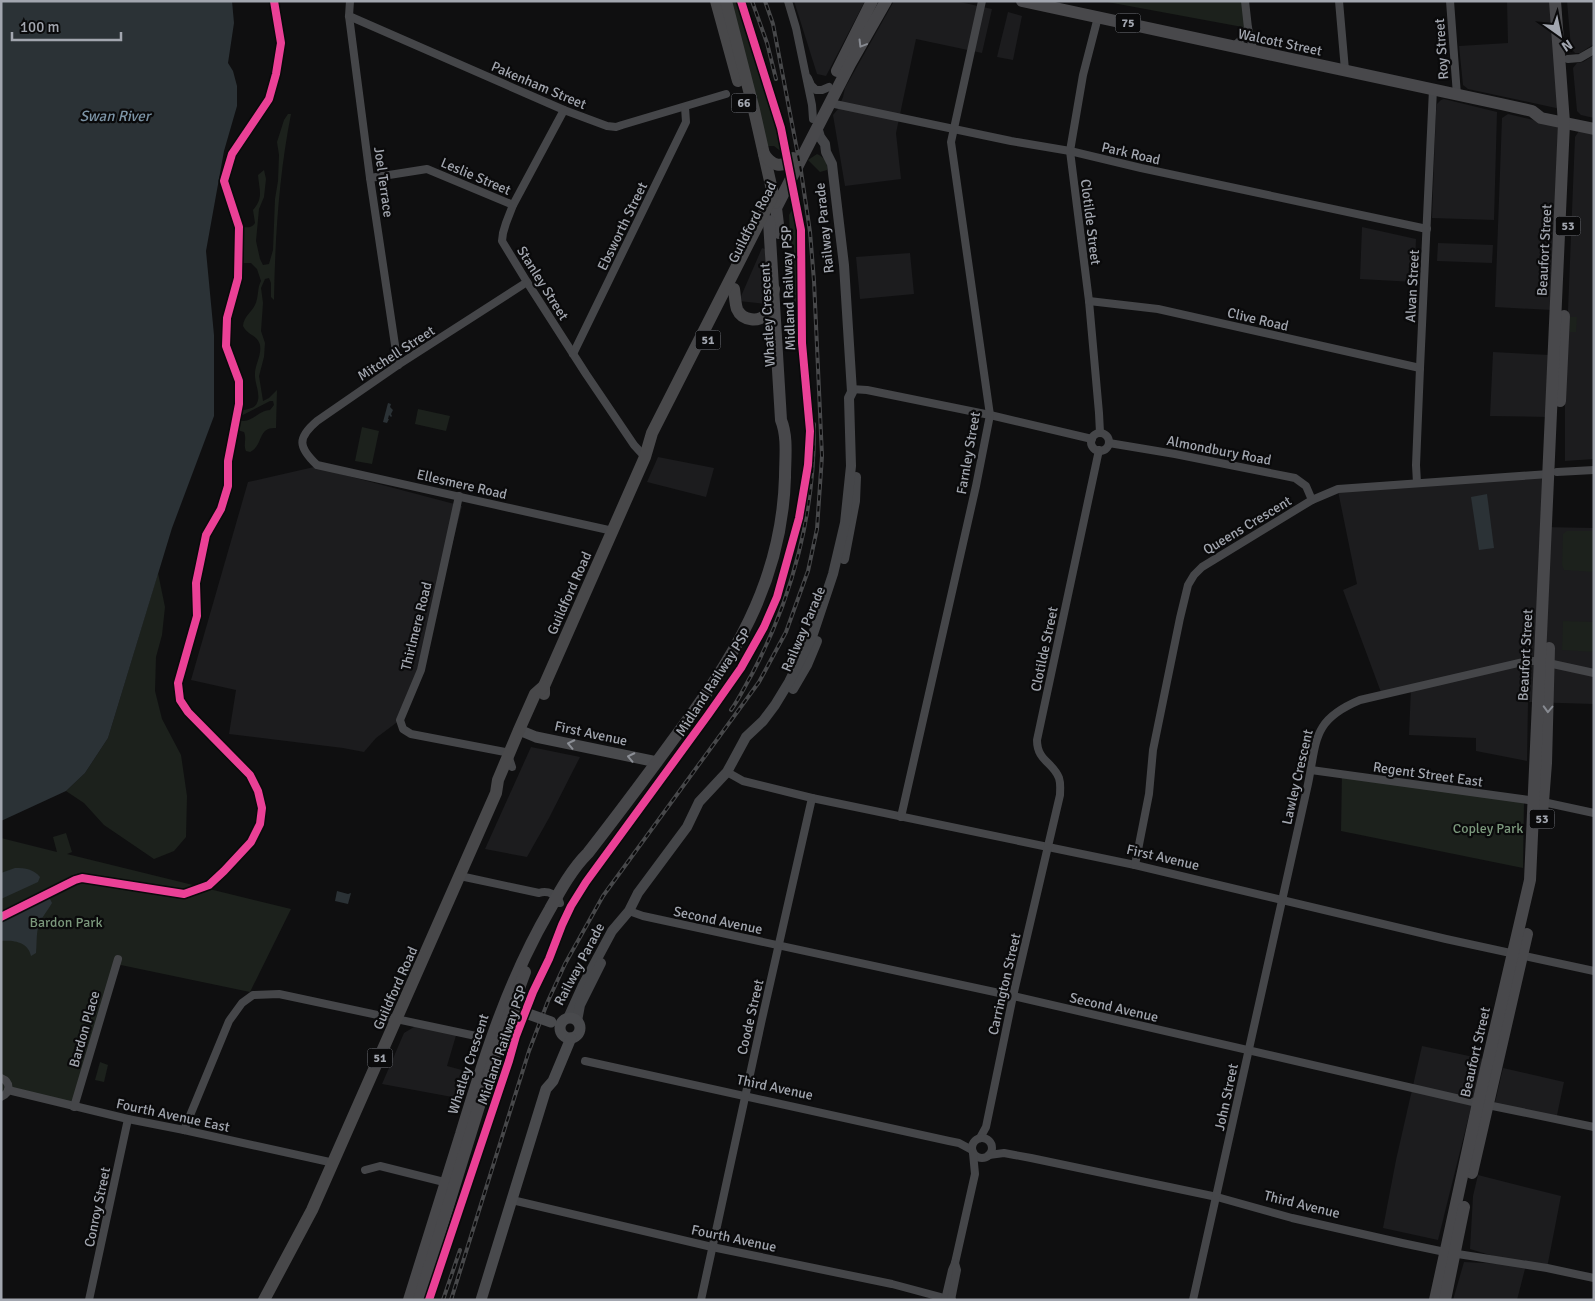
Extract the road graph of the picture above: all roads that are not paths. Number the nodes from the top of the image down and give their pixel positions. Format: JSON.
{"nodes":[{"id":1,"x":350,"y":1,"type":"edge"},
{"id":2,"x":716,"y":1,"type":"edge"},
{"id":3,"x":726,"y":1,"type":"edge"},
{"id":4,"x":788,"y":1,"type":"edge"},
{"id":5,"x":872,"y":1,"type":"edge"},
{"id":6,"x":886,"y":1,"type":"edge"},
{"id":7,"x":982,"y":1,"type":"edge"},
{"id":8,"x":1022,"y":1,"type":"edge"},
{"id":9,"x":1245,"y":1,"type":"edge"},
{"id":10,"x":1339,"y":1,"type":"edge"},
{"id":11,"x":1450,"y":1,"type":"edge"},
{"id":12,"x":1555,"y":1,"type":"edge"},
{"id":13,"x":1564,"y":1,"type":"edge"},
{"id":14,"x":349,"y":16,"type":"junction"},
{"id":15,"x":1098,"y":17,"type":"junction"},
{"id":16,"x":1248,"y":28,"type":"junction"},
{"id":17,"x":1233,"y":47,"type":"junction"},
{"id":18,"x":1594,"y":50,"type":"edge"},
{"id":19,"x":1254,"y":52,"type":"junction"},
{"id":20,"x":1568,"y":60,"type":"junction"},
{"id":21,"x":1345,"y":70,"type":"junction"},
{"id":22,"x":805,"y":72,"type":"junction"},
{"id":23,"x":829,"y":87,"type":"junction"},
{"id":24,"x":1433,"y":90,"type":"junction"},
{"id":25,"x":726,"y":94,"type":"dead end"},
{"id":26,"x":1457,"y":95,"type":"junction"},
{"id":27,"x":830,"y":102,"type":"junction"},
{"id":28,"x":685,"y":106,"type":"junction"},
{"id":29,"x":564,"y":110,"type":"junction"},
{"id":30,"x":1568,"y":120,"type":"junction"},
{"id":31,"x":1594,"y":121,"type":"edge"},
{"id":32,"x":815,"y":123,"type":"junction"},
{"id":33,"x":954,"y":128,"type":"junction"},
{"id":34,"x":1594,"y":129,"type":"edge"},
{"id":35,"x":1070,"y":151,"type":"junction"},
{"id":36,"x":826,"y":152,"type":"junction"},
{"id":37,"x":764,"y":154,"type":"junction"},
{"id":38,"x":799,"y":155,"type":"junction"},
{"id":39,"x":370,"y":178,"type":"junction"},
{"id":40,"x":513,"y":205,"type":"junction"},
{"id":41,"x":772,"y":207,"type":"junction"},
{"id":42,"x":1427,"y":229,"type":"junction"},
{"id":43,"x":526,"y":282,"type":"junction"},
{"id":44,"x":734,"y":289,"type":"junction"},
{"id":45,"x":774,"y":289,"type":"junction"},
{"id":46,"x":1089,"y":302,"type":"junction"},
{"id":47,"x":573,"y":354,"type":"junction"},
{"id":48,"x":398,"y":365,"type":"junction"},
{"id":49,"x":1420,"y":368,"type":"junction"},
{"id":50,"x":851,"y":391,"type":"junction"},
{"id":51,"x":990,"y":415,"type":"junction"},
{"id":52,"x":784,"y":427,"type":"junction"},
{"id":53,"x":1100,"y":433,"type":"junction"},
{"id":54,"x":1092,"y":439,"type":"junction"},
{"id":55,"x":1109,"y":443,"type":"junction"},
{"id":56,"x":1099,"y":450,"type":"junction"},
{"id":57,"x":309,"y":457,"type":"joint"},
{"id":58,"x":645,"y":457,"type":"junction"},
{"id":59,"x":1594,"y":470,"type":"edge"},
{"id":60,"x":1553,"y":473,"type":"junction"},
{"id":61,"x":1417,"y":483,"type":"junction"},
{"id":62,"x":459,"y":496,"type":"junction"},
{"id":63,"x":1312,"y":500,"type":"junction"},
{"id":64,"x":613,"y":530,"type":"junction"},
{"id":65,"x":1538,"y":662,"type":"junction"},
{"id":66,"x":1594,"y":672,"type":"edge"},
{"id":67,"x":523,"y":732,"type":"junction"},
{"id":68,"x":510,"y":761,"type":"junction"},
{"id":69,"x":657,"y":762,"type":"junction"},
{"id":70,"x":1311,"y":770,"type":"junction"},
{"id":71,"x":730,"y":774,"type":"junction"},
{"id":72,"x":812,"y":798,"type":"junction"},
{"id":73,"x":1538,"y":801,"type":"junction"},
{"id":74,"x":1594,"y":812,"type":"edge"},
{"id":75,"x":901,"y":817,"type":"junction"},
{"id":76,"x":1048,"y":846,"type":"junction"},
{"id":77,"x":1135,"y":865,"type":"junction"},
{"id":78,"x":460,"y":876,"type":"junction"},
{"id":79,"x":539,"y":893,"type":"junction"},
{"id":80,"x":1282,"y":900,"type":"junction"},
{"id":81,"x":556,"y":902,"type":"junction"},
{"id":82,"x":632,"y":913,"type":"junction"},
{"id":83,"x":779,"y":946,"type":"junction"},
{"id":84,"x":1518,"y":954,"type":"junction"},
{"id":85,"x":118,"y":958,"type":"dead end"},
{"id":86,"x":1594,"y":971,"type":"edge"},
{"id":87,"x":1013,"y":996,"type":"junction"},
{"id":88,"x":513,"y":1004,"type":"junction"},
{"id":89,"x":397,"y":1019,"type":"junction"},
{"id":90,"x":563,"y":1025,"type":"junction"},
{"id":91,"x":476,"y":1036,"type":"dead end"},
{"id":92,"x":1249,"y":1050,"type":"junction"},
{"id":93,"x":585,"y":1061,"type":"dead end"},
{"id":94,"x":1,"y":1078,"type":"edge"},
{"id":95,"x":8,"y":1090,"type":"junction"},
{"id":96,"x":745,"y":1096,"type":"junction"},
{"id":97,"x":1,"y":1097,"type":"edge"},
{"id":98,"x":1483,"y":1104,"type":"junction"},
{"id":99,"x":74,"y":1107,"type":"junction"},
{"id":100,"x":128,"y":1119,"type":"junction"},
{"id":101,"x":986,"y":1127,"type":"junction"},
{"id":102,"x":1594,"y":1128,"type":"edge"},
{"id":103,"x":184,"y":1130,"type":"junction"},
{"id":104,"x":990,"y":1144,"type":"junction"},
{"id":105,"x":975,"y":1146,"type":"junction"},
{"id":106,"x":1004,"y":1153,"type":"junction"},
{"id":107,"x":987,"y":1156,"type":"junction"},
{"id":108,"x":334,"y":1163,"type":"junction"},
{"id":109,"x":366,"y":1170,"type":"dead end"},
{"id":110,"x":975,"y":1174,"type":"junction"},
{"id":111,"x":451,"y":1183,"type":"junction"},
{"id":112,"x":1217,"y":1197,"type":"junction"},
{"id":113,"x":512,"y":1200,"type":"junction"},
{"id":114,"x":712,"y":1247,"type":"junction"},
{"id":115,"x":1450,"y":1252,"type":"junction"},
{"id":116,"x":1594,"y":1278,"type":"edge"},
{"id":117,"x":948,"y":1299,"type":"edge"},
{"id":118,"x":89,"y":1300,"type":"edge"},
{"id":119,"x":264,"y":1300,"type":"edge"},
{"id":120,"x":409,"y":1300,"type":"edge"},
{"id":121,"x":419,"y":1300,"type":"edge"},
{"id":122,"x":481,"y":1300,"type":"edge"},
{"id":123,"x":701,"y":1300,"type":"edge"},
{"id":124,"x":1193,"y":1300,"type":"edge"},
{"id":125,"x":1435,"y":1300,"type":"edge"},
{"id":126,"x":1444,"y":1300,"type":"edge"}],
"edges":[{"from":1,"to":14,"type":"street","name":"Joel Terrace"},
{"from":2,"to":41,"type":"highway","number":"66"},
{"from":3,"to":37,"type":"highway","number":"66"},
{"from":4,"to":22,"type":"street"},
{"from":5,"to":23,"type":"main road","name":"Guildford Road","number":"51"},
{"from":6,"to":27,"type":"main road","name":"Guildford Road","number":"51","one_way":true},
{"from":7,"to":33,"type":"street","name":"Farnley Street"},
{"from":8,"to":15,"type":"main road","name":"Walcott Street","number":"75"},
{"from":9,"to":16,"type":"street"},
{"from":10,"to":21,"type":"street"},
{"from":11,"to":26,"type":"street","name":"Roy Street"},
{"from":12,"to":30,"type":"main road","name":"Beaufort Street","number":"53"},
{"from":13,"to":20,"type":"main road","name":"Beaufort Street","number":"53"},
{"from":14,"to":29,"type":"street","name":"Pakenham Street"},
{"from":14,"to":39,"type":"street","name":"Joel Terrace"},
{"from":15,"to":17,"type":"main road","name":"Walcott Street","number":"75"},
{"from":15,"to":35,"type":"street","name":"Clotilde Street"},
{"from":16,"to":17,"type":"street"},
{"from":16,"to":19,"type":"street"},
{"from":17,"to":19,"type":"main road","name":"Walcott Street","number":"75"},
{"from":18,"to":20,"type":"street"},
{"from":19,"to":21,"type":"main road","name":"Walcott Street","number":"75"},
{"from":20,"to":30,"type":"main road","name":"Beaufort Street","number":"53"},
{"from":21,"to":24,"type":"main road","name":"Walcott Street","number":"75"},
{"from":22,"to":23,"type":"street"},
{"from":22,"to":32,"type":"street"},
{"from":23,"to":32,"type":"main road","name":"Guildford Road","number":"51"},
{"from":24,"to":26,"type":"main road","name":"Walcott Street","number":"75"},
{"from":24,"to":42,"type":"street","name":"Alvan Street"},
{"from":25,"to":28,"type":"street","name":"Pakenham Street"},
{"from":26,"to":30,"type":"main road","name":"Walcott Street","number":"75"},
{"from":27,"to":32,"type":"main road","name":"Guildford Road","number":"51"},
{"from":27,"to":33,"type":"street","name":"Park Road"},
{"from":28,"to":29,"type":"street","name":"Pakenham Street"},
{"from":28,"to":47,"type":"street","name":"Ebsworth Street"},
{"from":29,"to":40,"type":"street","name":"Stanley Street"},
{"from":30,"to":31,"type":"main road","name":"Walcott Street","number":"75"},
{"from":30,"to":34,"type":"main road","name":"Walcott Street","number":"75"},
{"from":30,"to":60,"type":"main road","name":"Beaufort Street","number":"53"},
{"from":32,"to":36,"type":"street","name":"Railway Parade"},
{"from":32,"to":38,"type":"main road","name":"Guildford Road","number":"51"},
{"from":33,"to":35,"type":"street","name":"Park Road"},
{"from":33,"to":51,"type":"street","name":"Farnley Street"},
{"from":35,"to":42,"type":"street","name":"Park Road"},
{"from":35,"to":46,"type":"street","name":"Clotilde Street"},
{"from":36,"to":38,"type":"street"},
{"from":36,"to":50,"type":"street","name":"Railway Parade"},
{"from":37,"to":38,"type":"highway"},
{"from":37,"to":41,"type":"highway","number":"66"},
{"from":38,"to":41,"type":"main road","name":"Guildford Road","number":"51"},
{"from":39,"to":40,"type":"street","name":"Leslie Street"},
{"from":39,"to":48,"type":"street","name":"Joel Terrace"},
{"from":40,"to":43,"type":"street","name":"Stanley Street"},
{"from":41,"to":44,"type":"highway","name":"Guildford Road","number":"51"},
{"from":41,"to":45,"type":"main road","name":"Whatley Crescent"},
{"from":41,"to":52,"type":"main road","name":"Whatley Crescent"},
{"from":41,"to":58,"type":"highway","name":"Guildford Road","number":"51"},
{"from":42,"to":49,"type":"street","name":"Alvan Street"},
{"from":43,"to":47,"type":"street","name":"Stanley Street"},
{"from":43,"to":48,"type":"street","name":"Mitchell Street"},
{"from":44,"to":45,"type":"highway"},
{"from":44,"to":58,"type":"highway","name":"Guildford Road","number":"51"},
{"from":45,"to":52,"type":"main road","name":"Whatley Crescent"},
{"from":46,"to":49,"type":"street","name":"Clive Road"},
{"from":46,"to":53,"type":"street","name":"Clotilde Street"},
{"from":47,"to":58,"type":"street","name":"Stanley Street"},
{"from":48,"to":57,"type":"street","name":"Mitchell Street"},
{"from":49,"to":61,"type":"street","name":"Alvan Street"},
{"from":50,"to":51,"type":"street"},
{"from":50,"to":71,"type":"street","name":"Railway Parade"},
{"from":51,"to":54,"type":"street"},
{"from":51,"to":75,"type":"street","name":"Farnley Street"},
{"from":52,"to":69,"type":"main road","name":"Whatley Crescent"},
{"from":53,"to":54,"type":"street"},
{"from":53,"to":55,"type":"street"},
{"from":54,"to":56,"type":"street"},
{"from":55,"to":56,"type":"street"},
{"from":55,"to":63,"type":"street","name":"Almondbury Road"},
{"from":56,"to":76,"type":"street","name":"Clotilde Street"},
{"from":57,"to":62,"type":"street","name":"Ellesmere Road"},
{"from":58,"to":64,"type":"highway","name":"Guildford Road","number":"51"},
{"from":59,"to":60,"type":"street","name":"Queens Crescent"},
{"from":60,"to":61,"type":"street","name":"Queens Crescent"},
{"from":60,"to":65,"type":"main road","name":"Beaufort Street","number":"53"},
{"from":60,"to":65,"type":"main road","name":"Beaufort Street","number":"53"},
{"from":61,"to":63,"type":"street","name":"Queens Crescent"},
{"from":62,"to":64,"type":"street","name":"Ellesmere Road"},
{"from":62,"to":68,"type":"street","name":"Thirlmere Road"},
{"from":63,"to":77,"type":"street","name":"Queens Crescent"},
{"from":64,"to":67,"type":"highway","name":"Guildford Road","number":"51"},
{"from":65,"to":66,"type":"street","name":"Lawley Crescent"},
{"from":65,"to":70,"type":"street","name":"Lawley Crescent"},
{"from":65,"to":73,"type":"main road","name":"Beaufort Street","number":"53"},
{"from":67,"to":68,"type":"highway","name":"Guildford Road","number":"51"},
{"from":69,"to":67,"type":"main road","name":"First Avenue","one_way":true},
{"from":68,"to":78,"type":"highway","name":"Guildford Road","number":"51"},
{"from":69,"to":81,"type":"main road","name":"Whatley Crescent"},
{"from":70,"to":73,"type":"street","name":"Regent Street East"},
{"from":70,"to":80,"type":"street","name":"Lawley Crescent"},
{"from":71,"to":72,"type":"street","name":"First Avenue"},
{"from":71,"to":82,"type":"street","name":"Railway Parade"},
{"from":72,"to":75,"type":"street","name":"First Avenue"},
{"from":72,"to":83,"type":"street","name":"Coode Street"},
{"from":73,"to":74,"type":"street","name":"Regent Street East"},
{"from":73,"to":84,"type":"main road","name":"Beaufort Street","number":"53"},
{"from":75,"to":76,"type":"street","name":"First Avenue"},
{"from":76,"to":77,"type":"street","name":"First Avenue"},
{"from":76,"to":87,"type":"street","name":"Carrington Street"},
{"from":77,"to":80,"type":"street","name":"First Avenue"},
{"from":78,"to":79,"type":"street"},
{"from":78,"to":89,"type":"highway","name":"Guildford Road","number":"51"},
{"from":79,"to":81,"type":"street"},
{"from":79,"to":81,"type":"street"},
{"from":80,"to":84,"type":"street","name":"First Avenue"},
{"from":80,"to":92,"type":"street","name":"John Street"},
{"from":81,"to":88,"type":"main road","name":"Whatley Crescent"},
{"from":82,"to":83,"type":"street","name":"Second Avenue"},
{"from":82,"to":90,"type":"street","name":"Railway Parade"},
{"from":83,"to":87,"type":"street","name":"Second Avenue"},
{"from":83,"to":96,"type":"street","name":"Coode Street"},
{"from":84,"to":86,"type":"street","name":"First Avenue"},
{"from":84,"to":98,"type":"main road","name":"Beaufort Street","number":"53"},
{"from":85,"to":99,"type":"street","name":"Bardon Place"},
{"from":87,"to":92,"type":"street","name":"Second Avenue"},
{"from":87,"to":101,"type":"street","name":"Carrington Street"},
{"from":88,"to":90,"type":"main road","bridge":true},
{"from":88,"to":111,"type":"main road","name":"Whatley Crescent"},
{"from":89,"to":91,"type":"street"},
{"from":89,"to":103,"type":"street"},
{"from":89,"to":108,"type":"highway","name":"Guildford Road","number":"51"},
{"from":90,"to":113,"type":"main road","name":"Railway Parade"},
{"from":92,"to":98,"type":"street","name":"Second Avenue"},
{"from":92,"to":112,"type":"street","name":"John Street"},
{"from":93,"to":96,"type":"street","name":"Third Avenue"},
{"from":94,"to":95,"type":"street"},
{"from":95,"to":97,"type":"street"},
{"from":95,"to":99,"type":"street","name":"Fourth Avenue East"},
{"from":96,"to":105,"type":"street","name":"Third Avenue"},
{"from":96,"to":114,"type":"street","name":"Coode Street"},
{"from":98,"to":102,"type":"street","name":"Second Avenue"},
{"from":98,"to":115,"type":"main road","name":"Beaufort Street","number":"53"},
{"from":99,"to":100,"type":"street","name":"Fourth Avenue East"},
{"from":100,"to":103,"type":"street","name":"Fourth Avenue East"},
{"from":100,"to":118,"type":"street","name":"Conroy Street"},
{"from":101,"to":104,"type":"street","name":"Carrington Street"},
{"from":101,"to":105,"type":"street","name":"Carrington Street"},
{"from":103,"to":108,"type":"street","name":"Fourth Avenue East"},
{"from":104,"to":105,"type":"street","name":"Third Avenue"},
{"from":104,"to":106,"type":"street","name":"Third Avenue"},
{"from":104,"to":107,"type":"street"},
{"from":105,"to":107,"type":"street"},
{"from":105,"to":110,"type":"street"},
{"from":106,"to":107,"type":"street","name":"Third Avenue"},
{"from":106,"to":112,"type":"street","name":"Third Avenue"},
{"from":107,"to":110,"type":"street"},
{"from":108,"to":119,"type":"highway","name":"Guildford Road","number":"51"},
{"from":109,"to":111,"type":"street"},
{"from":110,"to":117,"type":"street"},
{"from":111,"to":120,"type":"main road","name":"Whatley Crescent"},
{"from":111,"to":121,"type":"main road","name":"Whatley Crescent"},
{"from":112,"to":115,"type":"street","name":"Third Avenue"},
{"from":112,"to":124,"type":"street","name":"John Street"},
{"from":113,"to":114,"type":"street","name":"Fourth Avenue"},
{"from":113,"to":122,"type":"main road","name":"Railway Parade"},
{"from":114,"to":117,"type":"street","name":"Fourth Avenue"},
{"from":114,"to":123,"type":"street","name":"Coode Street"},
{"from":115,"to":116,"type":"street","name":"Third Avenue"},
{"from":115,"to":125,"type":"main road","name":"Beaufort Street","number":"53"},
{"from":115,"to":126,"type":"main road","name":"Beaufort Street","number":"53"}]}
